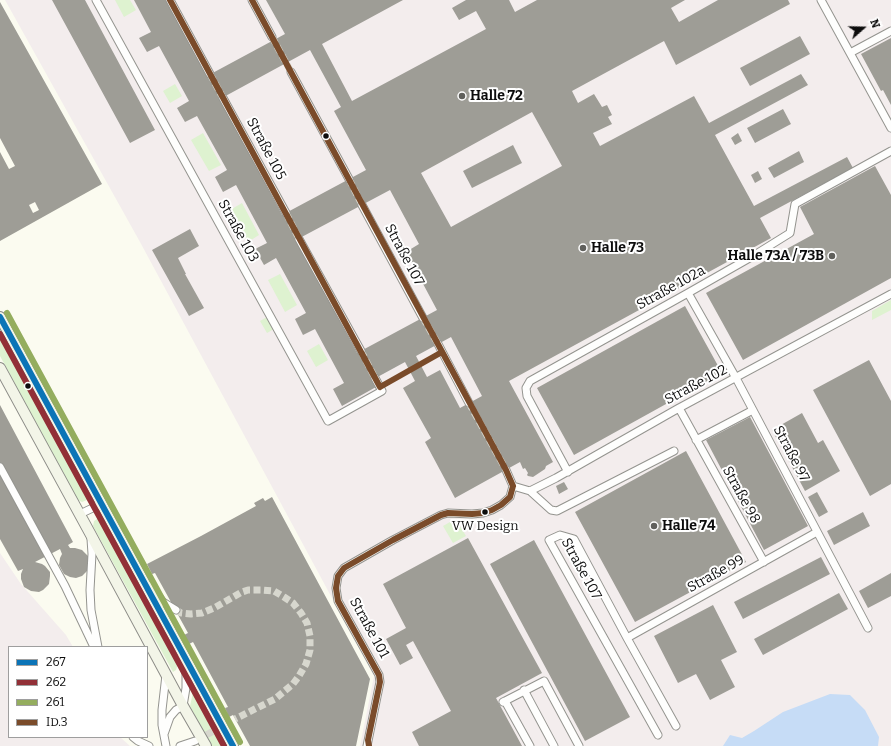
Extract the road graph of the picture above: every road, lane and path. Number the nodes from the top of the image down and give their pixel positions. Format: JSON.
{"nodes":[{"id":1,"x":96,"y":0,"type":"edge"},
{"id":2,"x":170,"y":0,"type":"edge"},
{"id":3,"x":252,"y":0,"type":"edge"},
{"id":4,"x":821,"y":0,"type":"edge"},
{"id":5,"x":891,"y":31,"type":"edge"},
{"id":6,"x":272,"y":37,"type":"tunnel mouth"},
{"id":7,"x":850,"y":53,"type":"junction"},
{"id":8,"x":291,"y":72,"type":"tunnel mouth"},
{"id":9,"x":210,"y":74,"type":"tunnel mouth"},
{"id":10,"x":223,"y":98,"type":"tunnel mouth"},
{"id":11,"x":891,"y":128,"type":"edge"},
{"id":12,"x":891,"y":151,"type":"edge"},
{"id":13,"x":349,"y":179,"type":"tunnel mouth"},
{"id":14,"x":362,"y":205,"type":"tunnel mouth"},
{"id":15,"x":286,"y":213,"type":"tunnel mouth"},
{"id":16,"x":299,"y":238,"type":"tunnel mouth"},
{"id":17,"x":688,"y":293,"type":"junction"},
{"id":18,"x":891,"y":294,"type":"edge"},
{"id":19,"x":0,"y":317,"type":"edge"},
{"id":20,"x":424,"y":318,"type":"tunnel mouth"},
{"id":21,"x":438,"y":344,"type":"tunnel mouth"},
{"id":22,"x":361,"y":352,"type":"tunnel mouth"},
{"id":23,"x":0,"y":368,"type":"edge"},
{"id":24,"x":375,"y":378,"type":"tunnel mouth"},
{"id":25,"x":736,"y":378,"type":"junction"},
{"id":26,"x":469,"y":403,"type":"tunnel mouth"},
{"id":27,"x":679,"y":408,"type":"junction"},
{"id":28,"x":753,"y":410,"type":"junction"},
{"id":29,"x":696,"y":440,"type":"junction"},
{"id":30,"x":674,"y":451,"type":"dead end"},
{"id":31,"x":0,"y":467,"type":"edge"},
{"id":32,"x":506,"y":470,"type":"tunnel mouth"},
{"id":33,"x":568,"y":472,"type":"junction"},
{"id":34,"x":513,"y":486,"type":"junction"},
{"id":35,"x":530,"y":491,"type":"junction"},
{"id":36,"x":101,"y":504,"type":"junction"},
{"id":37,"x":80,"y":514,"type":"junction"},
{"id":38,"x":817,"y":532,"type":"junction"},
{"id":39,"x":91,"y":535,"type":"junction"},
{"id":40,"x":764,"y":562,"type":"junction"},
{"id":41,"x":141,"y":576,"type":"junction"},
{"id":42,"x":176,"y":610,"type":"tunnel mouth"},
{"id":43,"x":868,"y":628,"type":"dead end"},
{"id":44,"x":627,"y":638,"type":"junction"},
{"id":45,"x":177,"y":642,"type":"junction"},
{"id":46,"x":94,"y":646,"type":"edge"},
{"id":47,"x":98,"y":646,"type":"edge"},
{"id":48,"x":166,"y":674,"type":"junction"},
{"id":49,"x":524,"y":690,"type":"junction"},
{"id":50,"x":183,"y":706,"type":"junction"},
{"id":51,"x":676,"y":726,"type":"dead end"},
{"id":52,"x":164,"y":735,"type":"junction"},
{"id":53,"x":658,"y":735,"type":"dead end"},
{"id":54,"x":134,"y":738,"type":"edge"},
{"id":55,"x":195,"y":741,"type":"tunnel mouth"},
{"id":56,"x":150,"y":746,"type":"edge"},
{"id":57,"x":166,"y":746,"type":"edge"},
{"id":58,"x":180,"y":746,"type":"edge"},
{"id":59,"x":206,"y":746,"type":"edge"},
{"id":60,"x":233,"y":746,"type":"edge"},
{"id":61,"x":367,"y":746,"type":"edge"},
{"id":62,"x":530,"y":746,"type":"edge"},
{"id":63,"x":554,"y":746,"type":"edge"},
{"id":64,"x":579,"y":746,"type":"edge"}],
"edges":[{"from":1,"to":24,"type":"street","name":"Straße 103"},
{"from":2,"to":9,"type":"street"},
{"from":3,"to":6,"type":"street"},
{"from":4,"to":7,"type":"street"},
{"from":5,"to":7,"type":"street"},
{"from":7,"to":11,"type":"street"},
{"from":8,"to":13,"type":"street"},
{"from":10,"to":15,"type":"street","name":"Straße 105"},
{"from":12,"to":17,"type":"street","name":"Straße 102a"},
{"from":14,"to":20,"type":"street","name":"Straße 107"},
{"from":16,"to":22,"type":"street"},
{"from":17,"to":25,"type":"street","name":"Straße 97"},
{"from":17,"to":33,"type":"street","name":"Straße 102a"},
{"from":18,"to":25,"type":"street","name":"Straße 102"},
{"from":19,"to":36,"type":"street"},
{"from":21,"to":26,"type":"street"},
{"from":23,"to":37,"type":"street"},
{"from":25,"to":27,"type":"street","name":"Straße 102"},
{"from":25,"to":28,"type":"street","name":"Straße 97"},
{"from":27,"to":29,"type":"street","name":"Straße 98"},
{"from":27,"to":33,"type":"street","name":"Straße 102"},
{"from":28,"to":29,"type":"street"},
{"from":28,"to":38,"type":"street","name":"Straße 97"},
{"from":29,"to":40,"type":"street","name":"Straße 98"},
{"from":30,"to":35,"type":"street"},
{"from":31,"to":46,"type":"street"},
{"from":32,"to":34,"type":"street"},
{"from":33,"to":35,"type":"street","name":"Straße 102"},
{"from":34,"to":35,"type":"street"},
{"from":34,"to":61,"type":"street","name":"Straße 101"},
{"from":36,"to":37,"type":"street"},
{"from":36,"to":41,"type":"street"},
{"from":37,"to":39,"type":"street"},
{"from":38,"to":40,"type":"street","name":"Straße 99"},
{"from":38,"to":43,"type":"street","name":"Straße 97"},
{"from":39,"to":47,"type":"street"},
{"from":39,"to":48,"type":"street"},
{"from":40,"to":44,"type":"street","name":"Straße 99"},
{"from":41,"to":42,"type":"street"},
{"from":41,"to":45,"type":"street"},
{"from":44,"to":51,"type":"street","name":"Straße 107"},
{"from":44,"to":53,"type":"street","name":"Straße 107"},
{"from":45,"to":50,"type":"street"},
{"from":45,"to":60,"type":"street"},
{"from":48,"to":50,"type":"street"},
{"from":48,"to":52,"type":"street"},
{"from":49,"to":62,"type":"street"},
{"from":49,"to":63,"type":"street"},
{"from":49,"to":64,"type":"street"},
{"from":50,"to":52,"type":"street"},
{"from":50,"to":59,"type":"street"},
{"from":52,"to":57,"type":"street"},
{"from":54,"to":56,"type":"street"},
{"from":55,"to":58,"type":"street"}]}
